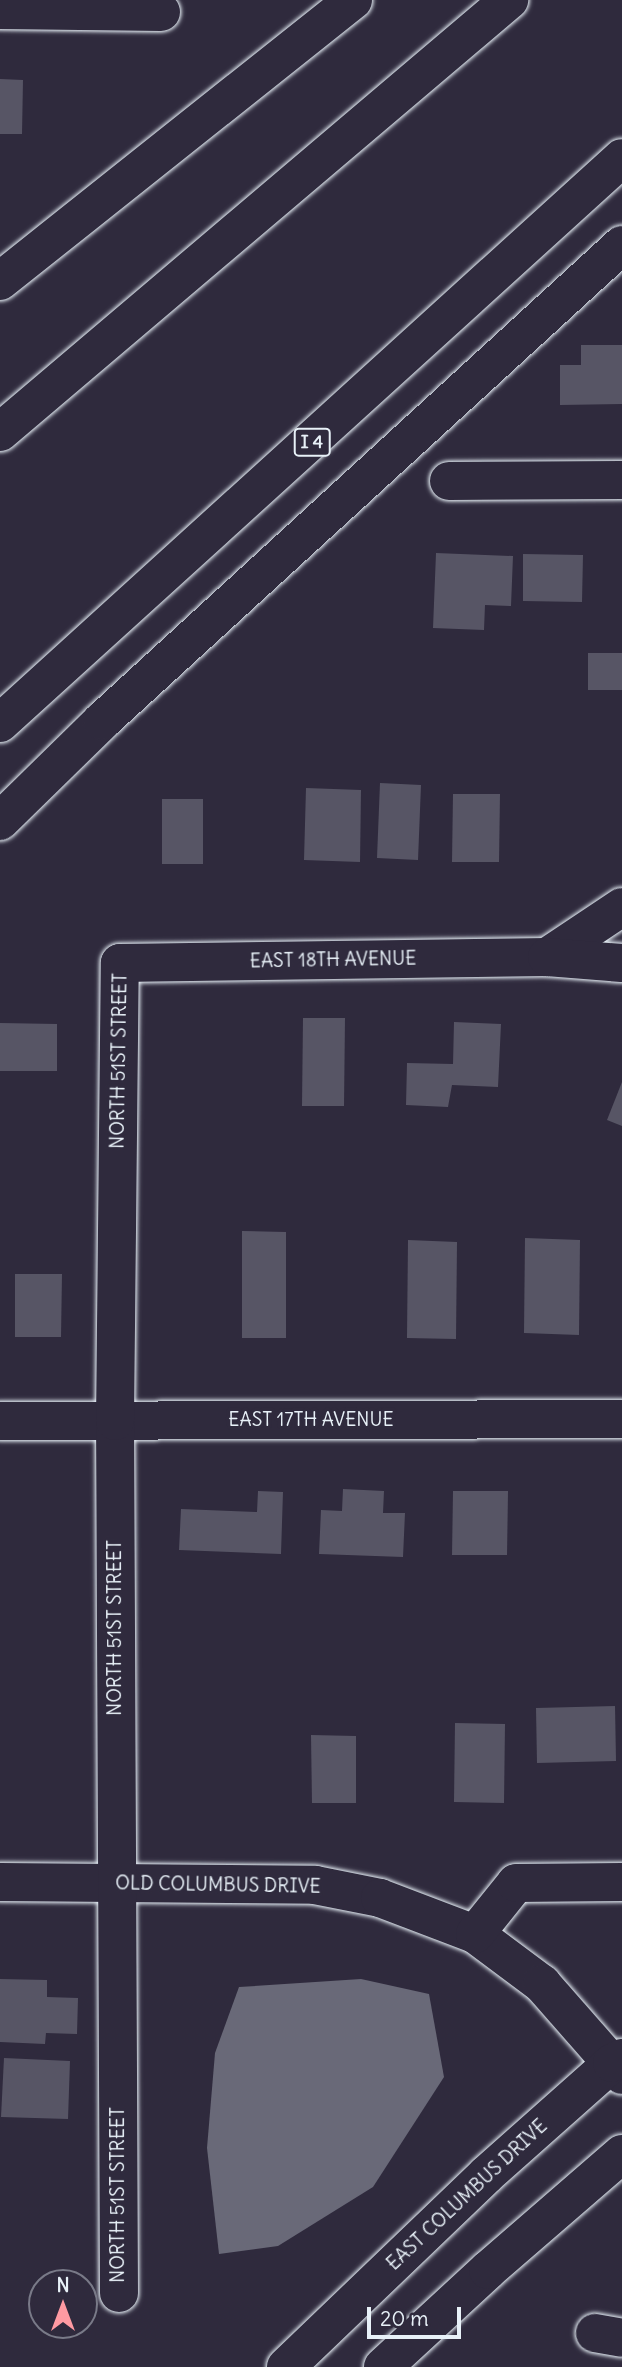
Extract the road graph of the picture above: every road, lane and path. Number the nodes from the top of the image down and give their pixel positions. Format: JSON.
{"nodes":[{"id":1,"x":353,"y":0,"type":"edge"},
{"id":2,"x":509,"y":0,"type":"edge"},
{"id":3,"x":0,"y":10,"type":"edge"},
{"id":4,"x":161,"y":12,"type":"dead end"},
{"id":5,"x":622,"y":158,"type":"edge"},
{"id":6,"x":622,"y":245,"type":"edge"},
{"id":7,"x":0,"y":281,"type":"edge"},
{"id":8,"x":0,"y":432,"type":"edge"},
{"id":9,"x":622,"y":480,"type":"edge"},
{"id":10,"x":449,"y":481,"type":"dead end"},
{"id":11,"x":0,"y":723,"type":"edge"},
{"id":12,"x":0,"y":821,"type":"edge"},
{"id":13,"x":622,"y":907,"type":"edge"},
{"id":14,"x":547,"y":957,"type":"junction"},
{"id":15,"x":120,"y":963,"type":"joint"},
{"id":16,"x":622,"y":963,"type":"edge"},
{"id":17,"x":622,"y":1419,"type":"edge"},
{"id":18,"x":0,"y":1421,"type":"edge"},
{"id":19,"x":115,"y":1421,"type":"junction"},
{"id":20,"x":0,"y":1882,"type":"edge"},
{"id":21,"x":116,"y":1882,"type":"junction"},
{"id":22,"x":622,"y":1882,"type":"edge"},
{"id":23,"x":475,"y":1934,"type":"junction"},
{"id":24,"x":619,"y":2065,"type":"edge"},
{"id":25,"x":622,"y":2154,"type":"edge"},
{"id":26,"x":119,"y":2293,"type":"dead end"},
{"id":27,"x":286,"y":2367,"type":"edge"},
{"id":28,"x":383,"y":2367,"type":"edge"}],
"edges":[{"from":1,"to":7,"type":"main road"},
{"from":2,"to":8,"type":"main road"},
{"from":3,"to":4,"type":"main road"},
{"from":5,"to":11,"type":"main road","number":"I 4"},
{"from":6,"to":12,"type":"main road"},
{"from":9,"to":10,"type":"main road"},
{"from":13,"to":14,"type":"main road"},
{"from":14,"to":15,"type":"main road","name":"EAST 18TH AVENUE"},
{"from":14,"to":16,"type":"main road","name":"EAST 18TH AVENUE"},
{"from":15,"to":19,"type":"main road","name":"NORTH 51ST STREET"},
{"from":17,"to":19,"type":"main road","name":"EAST 17TH AVENUE"},
{"from":18,"to":19,"type":"main road","name":"EAST 17TH AVENUE"},
{"from":19,"to":21,"type":"main road","name":"NORTH 51ST STREET"},
{"from":20,"to":21,"type":"main road","name":"OLD COLUMBUS DRIVE"},
{"from":21,"to":23,"type":"main road","name":"OLD COLUMBUS DRIVE"},
{"from":21,"to":26,"type":"main road","name":"NORTH 51ST STREET"},
{"from":22,"to":23,"type":"main road"},
{"from":23,"to":24,"type":"main road","name":"OLD COLUMBUS DRIVE"},
{"from":24,"to":27,"type":"main road","name":"EAST COLUMBUS DRIVE"},
{"from":25,"to":28,"type":"main road"}]}
